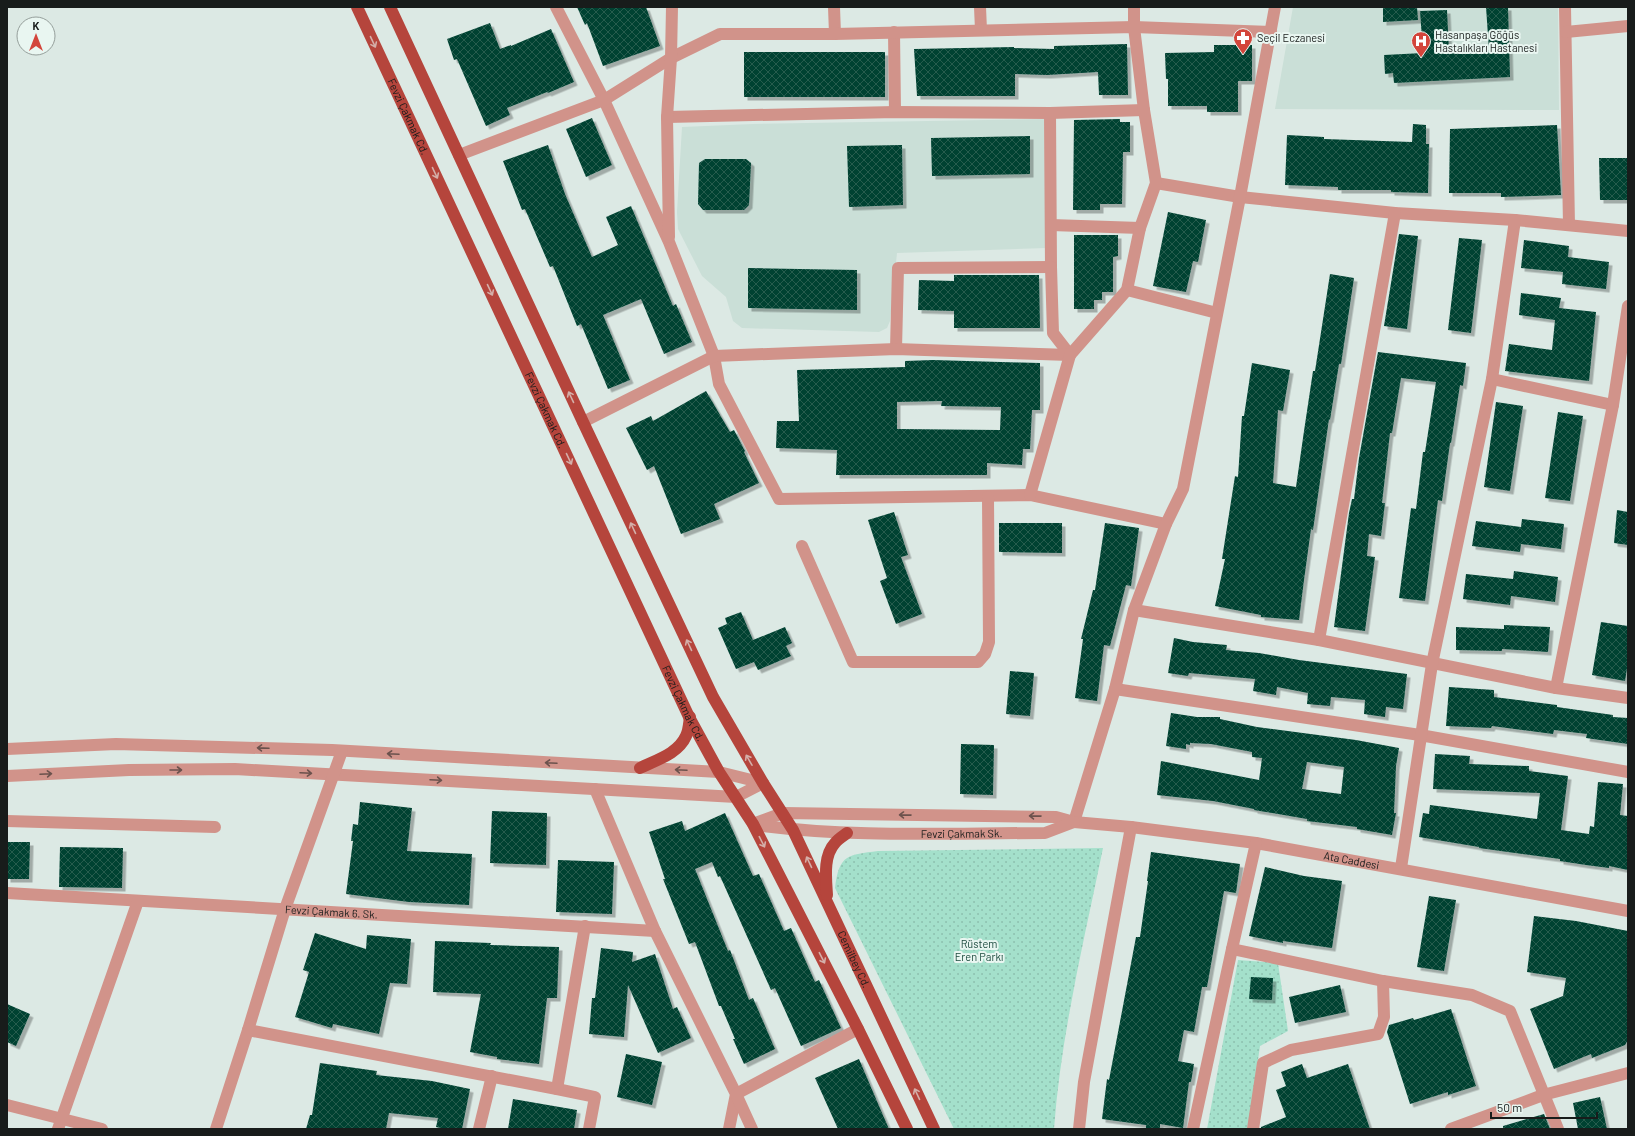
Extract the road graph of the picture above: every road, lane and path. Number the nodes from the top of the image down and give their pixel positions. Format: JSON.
{"nodes":[{"id":1,"x":357,"y":7,"type":"edge"},
{"id":2,"x":390,"y":7,"type":"edge"},
{"id":3,"x":556,"y":7,"type":"edge"},
{"id":4,"x":672,"y":7,"type":"edge"},
{"id":5,"x":834,"y":7,"type":"edge"},
{"id":6,"x":980,"y":7,"type":"edge"},
{"id":7,"x":1134,"y":7,"type":"edge"},
{"id":8,"x":1275,"y":7,"type":"edge"},
{"id":9,"x":1565,"y":7,"type":"edge"},
{"id":10,"x":1628,"y":26,"type":"edge"},
{"id":11,"x":1134,"y":27,"type":"junction"},
{"id":12,"x":981,"y":30,"type":"junction"},
{"id":13,"x":894,"y":32,"type":"junction"},
{"id":14,"x":1270,"y":32,"type":"junction"},
{"id":15,"x":1566,"y":32,"type":"junction"},
{"id":16,"x":834,"y":34,"type":"junction"},
{"id":17,"x":671,"y":58,"type":"junction"},
{"id":18,"x":604,"y":100,"type":"junction"},
{"id":19,"x":1144,"y":110,"type":"junction"},
{"id":20,"x":895,"y":112,"type":"junction"},
{"id":21,"x":1050,"y":113,"type":"junction"},
{"id":22,"x":667,"y":117,"type":"junction"},
{"id":23,"x":459,"y":155,"type":"junction"},
{"id":24,"x":1156,"y":183,"type":"junction"},
{"id":25,"x":1240,"y":197,"type":"junction"},
{"id":26,"x":1395,"y":213,"type":"junction"},
{"id":27,"x":1515,"y":220,"type":"junction"},
{"id":28,"x":1051,"y":225,"type":"junction"},
{"id":29,"x":1569,"y":225,"type":"junction"},
{"id":30,"x":1140,"y":228,"type":"junction"},
{"id":31,"x":1628,"y":231,"type":"edge"},
{"id":32,"x":669,"y":242,"type":"junction"},
{"id":33,"x":1051,"y":267,"type":"junction"},
{"id":34,"x":1127,"y":290,"type":"junction"},
{"id":35,"x":1628,"y":306,"type":"edge"},
{"id":36,"x":1217,"y":313,"type":"junction"},
{"id":37,"x":896,"y":349,"type":"junction"},
{"id":38,"x":714,"y":356,"type":"junction"},
{"id":39,"x":1070,"y":356,"type":"junction"},
{"id":40,"x":1492,"y":379,"type":"junction"},
{"id":41,"x":1612,"y":405,"type":"junction"},
{"id":42,"x":583,"y":422,"type":"junction"},
{"id":43,"x":1030,"y":495,"type":"junction"},
{"id":44,"x":988,"y":497,"type":"junction"},
{"id":45,"x":1166,"y":524,"type":"junction"},
{"id":46,"x":802,"y":546,"type":"dead end"},
{"id":47,"x":1134,"y":610,"type":"junction"},
{"id":48,"x":1319,"y":640,"type":"junction"},
{"id":49,"x":1432,"y":664,"type":"junction"},
{"id":50,"x":1556,"y":688,"type":"junction"},
{"id":51,"x":1115,"y":689,"type":"junction"},
{"id":52,"x":1628,"y":698,"type":"edge"},
{"id":53,"x":690,"y":717,"type":"junction"},
{"id":54,"x":1420,"y":735,"type":"junction"},
{"id":55,"x":7,"y":749,"type":"edge"},
{"id":56,"x":342,"y":751,"type":"junction"},
{"id":57,"x":640,"y":768,"type":"junction"},
{"id":58,"x":720,"y":772,"type":"junction"},
{"id":59,"x":1628,"y":772,"type":"edge"},
{"id":60,"x":333,"y":775,"type":"junction"},
{"id":61,"x":7,"y":776,"type":"edge"},
{"id":62,"x":763,"y":783,"type":"junction"},
{"id":63,"x":595,"y":789,"type":"junction"},
{"id":64,"x":736,"y":797,"type":"junction"},
{"id":65,"x":783,"y":813,"type":"junction"},
{"id":66,"x":7,"y":821,"type":"edge"},
{"id":67,"x":1074,"y":822,"type":"junction"},
{"id":68,"x":753,"y":824,"type":"junction"},
{"id":69,"x":215,"y":827,"type":"dead end"},
{"id":70,"x":1131,"y":827,"type":"junction"},
{"id":71,"x":793,"y":830,"type":"junction"},
{"id":72,"x":847,"y":833,"type":"junction"},
{"id":73,"x":1256,"y":843,"type":"junction"},
{"id":74,"x":1401,"y":868,"type":"junction"},
{"id":75,"x":8,"y":896,"type":"edge"},
{"id":76,"x":138,"y":901,"type":"junction"},
{"id":77,"x":828,"y":902,"type":"junction"},
{"id":78,"x":285,"y":909,"type":"junction"},
{"id":79,"x":1628,"y":911,"type":"edge"},
{"id":80,"x":585,"y":926,"type":"junction"},
{"id":81,"x":655,"y":930,"type":"junction"},
{"id":82,"x":1232,"y":949,"type":"junction"},
{"id":83,"x":1383,"y":981,"type":"junction"},
{"id":84,"x":858,"y":1029,"type":"junction"},
{"id":85,"x":248,"y":1030,"type":"junction"},
{"id":86,"x":1628,"y":1074,"type":"edge"},
{"id":87,"x":492,"y":1076,"type":"junction"},
{"id":88,"x":557,"y":1089,"type":"junction"},
{"id":89,"x":736,"y":1094,"type":"junction"},
{"id":90,"x":1544,"y":1095,"type":"junction"},
{"id":91,"x":7,"y":1105,"type":"edge"},
{"id":92,"x":59,"y":1124,"type":"edge"},
{"id":93,"x":1083,"y":1128,"type":"edge"},
{"id":94,"x":102,"y":1129,"type":"edge"},
{"id":95,"x":216,"y":1129,"type":"edge"},
{"id":96,"x":479,"y":1129,"type":"edge"},
{"id":97,"x":589,"y":1129,"type":"edge"},
{"id":98,"x":729,"y":1129,"type":"edge"},
{"id":99,"x":752,"y":1129,"type":"edge"},
{"id":100,"x":907,"y":1129,"type":"edge"},
{"id":101,"x":934,"y":1129,"type":"edge"},
{"id":102,"x":1194,"y":1129,"type":"edge"},
{"id":103,"x":1253,"y":1129,"type":"edge"},
{"id":104,"x":1451,"y":1129,"type":"edge"},
{"id":105,"x":1558,"y":1129,"type":"edge"}],
"edges":[{"from":1,"to":53,"type":"main road","name":"Fevzi Çakmak Cd.","one_way":true},
{"from":2,"to":23,"type":"main road"},
{"from":3,"to":18,"type":"street"},
{"from":4,"to":17,"type":"street"},
{"from":5,"to":16,"type":"street"},
{"from":6,"to":12,"type":"street"},
{"from":7,"to":11,"type":"street"},
{"from":8,"to":14,"type":"street"},
{"from":9,"to":15,"type":"street"},
{"from":10,"to":15,"type":"street"},
{"from":11,"to":12,"type":"street"},
{"from":11,"to":14,"type":"street"},
{"from":11,"to":19,"type":"street"},
{"from":12,"to":13,"type":"street"},
{"from":13,"to":16,"type":"street"},
{"from":13,"to":20,"type":"street"},
{"from":14,"to":25,"type":"street"},
{"from":15,"to":29,"type":"street"},
{"from":16,"to":17,"type":"street"},
{"from":17,"to":18,"type":"street"},
{"from":17,"to":22,"type":"street"},
{"from":18,"to":23,"type":"street"},
{"from":18,"to":32,"type":"street"},
{"from":19,"to":21,"type":"street"},
{"from":19,"to":24,"type":"street"},
{"from":20,"to":21,"type":"street"},
{"from":20,"to":22,"type":"street"},
{"from":21,"to":28,"type":"street"},
{"from":22,"to":32,"type":"street"},
{"from":42,"to":23,"type":"main road","one_way":true},
{"from":24,"to":25,"type":"street"},
{"from":24,"to":30,"type":"street"},
{"from":25,"to":26,"type":"street"},
{"from":25,"to":36,"type":"street"},
{"from":26,"to":27,"type":"street"},
{"from":26,"to":48,"type":"street"},
{"from":27,"to":29,"type":"street"},
{"from":27,"to":40,"type":"street"},
{"from":28,"to":30,"type":"street"},
{"from":28,"to":33,"type":"street"},
{"from":29,"to":31,"type":"street"},
{"from":30,"to":34,"type":"street"},
{"from":32,"to":38,"type":"street"},
{"from":33,"to":37,"type":"street"},
{"from":33,"to":39,"type":"street"},
{"from":34,"to":36,"type":"street"},
{"from":34,"to":39,"type":"street"},
{"from":35,"to":41,"type":"street"},
{"from":36,"to":45,"type":"street"},
{"from":37,"to":38,"type":"street"},
{"from":37,"to":39,"type":"street"},
{"from":38,"to":42,"type":"street"},
{"from":38,"to":44,"type":"street"},
{"from":39,"to":43,"type":"street"},
{"from":40,"to":41,"type":"street"},
{"from":40,"to":49,"type":"street"},
{"from":41,"to":50,"type":"street"},
{"from":62,"to":42,"type":"main road","one_way":true},
{"from":43,"to":44,"type":"street"},
{"from":43,"to":45,"type":"street"},
{"from":44,"to":46,"type":"street"},
{"from":45,"to":47,"type":"street"},
{"from":47,"to":48,"type":"street"},
{"from":47,"to":51,"type":"street"},
{"from":48,"to":49,"type":"street"},
{"from":49,"to":50,"type":"street"},
{"from":49,"to":54,"type":"street"},
{"from":50,"to":52,"type":"street"},
{"from":51,"to":54,"type":"street"},
{"from":51,"to":67,"type":"street"},
{"from":53,"to":57,"type":"main road"},
{"from":53,"to":58,"type":"main road","name":"Fevzi Çakmak Cd."},
{"from":54,"to":59,"type":"street"},
{"from":54,"to":74,"type":"street"},
{"from":56,"to":55,"type":"street","one_way":true},
{"from":57,"to":56,"type":"street","one_way":true},
{"from":56,"to":60,"type":"street"},
{"from":58,"to":57,"type":"street","one_way":true},
{"from":58,"to":62,"type":"street"},
{"from":58,"to":64,"type":"main road","name":"Fevzi Çakmak Cd."},
{"from":61,"to":60,"type":"street","one_way":true},
{"from":60,"to":63,"type":"street","one_way":true},
{"from":60,"to":78,"type":"street"},
{"from":62,"to":64,"type":"street"},
{"from":62,"to":65,"type":"main road","name":"Cemilbey Cd."},
{"from":63,"to":64,"type":"street"},
{"from":63,"to":81,"type":"street"},
{"from":64,"to":68,"type":"main road","name":"Fevzi Çakmak Cd."},
{"from":67,"to":65,"type":"street","name":"Ata Caddesi","one_way":true},
{"from":65,"to":68,"type":"street"},
{"from":65,"to":71,"type":"main road","name":"Cemilbey Cd."},
{"from":66,"to":69,"type":"street"},
{"from":67,"to":70,"type":"street","name":"Ata Caddesi"},
{"from":67,"to":72,"type":"street","name":"Fevzi Çakmak Sk."},
{"from":68,"to":71,"type":"street","name":"Fevzi Çakmak Sk."},
{"from":68,"to":84,"type":"main road","one_way":true},
{"from":70,"to":73,"type":"street","name":"Ata Caddesi"},
{"from":70,"to":93,"type":"street"},
{"from":71,"to":72,"type":"street","name":"Fevzi Çakmak Sk."},
{"from":77,"to":71,"type":"main road","name":"Cemilbey Cd.","one_way":true},
{"from":72,"to":77,"type":"main road"},
{"from":73,"to":74,"type":"street","name":"Ata Caddesi"},
{"from":73,"to":82,"type":"street"},
{"from":74,"to":79,"type":"street","name":"Ata Caddesi"},
{"from":75,"to":76,"type":"street","name":"Fevzi Çakmak 6. Sk."},
{"from":76,"to":78,"type":"street","name":"Fevzi Çakmak 6. Sk."},
{"from":76,"to":92,"type":"street"},
{"from":101,"to":77,"type":"main road","name":"Cemilbey Cd.","one_way":true},
{"from":78,"to":80,"type":"street","name":"Fevzi Çakmak 6. Sk."},
{"from":78,"to":85,"type":"street"},
{"from":80,"to":81,"type":"street","name":"Fevzi Çakmak 6. Sk."},
{"from":80,"to":88,"type":"street"},
{"from":81,"to":89,"type":"street"},
{"from":82,"to":83,"type":"street"},
{"from":82,"to":102,"type":"street"},
{"from":83,"to":90,"type":"street"},
{"from":83,"to":103,"type":"street"},
{"from":84,"to":89,"type":"street"},
{"from":84,"to":100,"type":"main road"},
{"from":85,"to":87,"type":"street"},
{"from":85,"to":95,"type":"street"},
{"from":86,"to":90,"type":"street"},
{"from":87,"to":88,"type":"street"},
{"from":87,"to":96,"type":"street"},
{"from":88,"to":97,"type":"street"},
{"from":89,"to":98,"type":"street"},
{"from":89,"to":99,"type":"street"},
{"from":90,"to":104,"type":"street"},
{"from":90,"to":105,"type":"street"},
{"from":91,"to":92,"type":"street"},
{"from":92,"to":94,"type":"street"}]}
